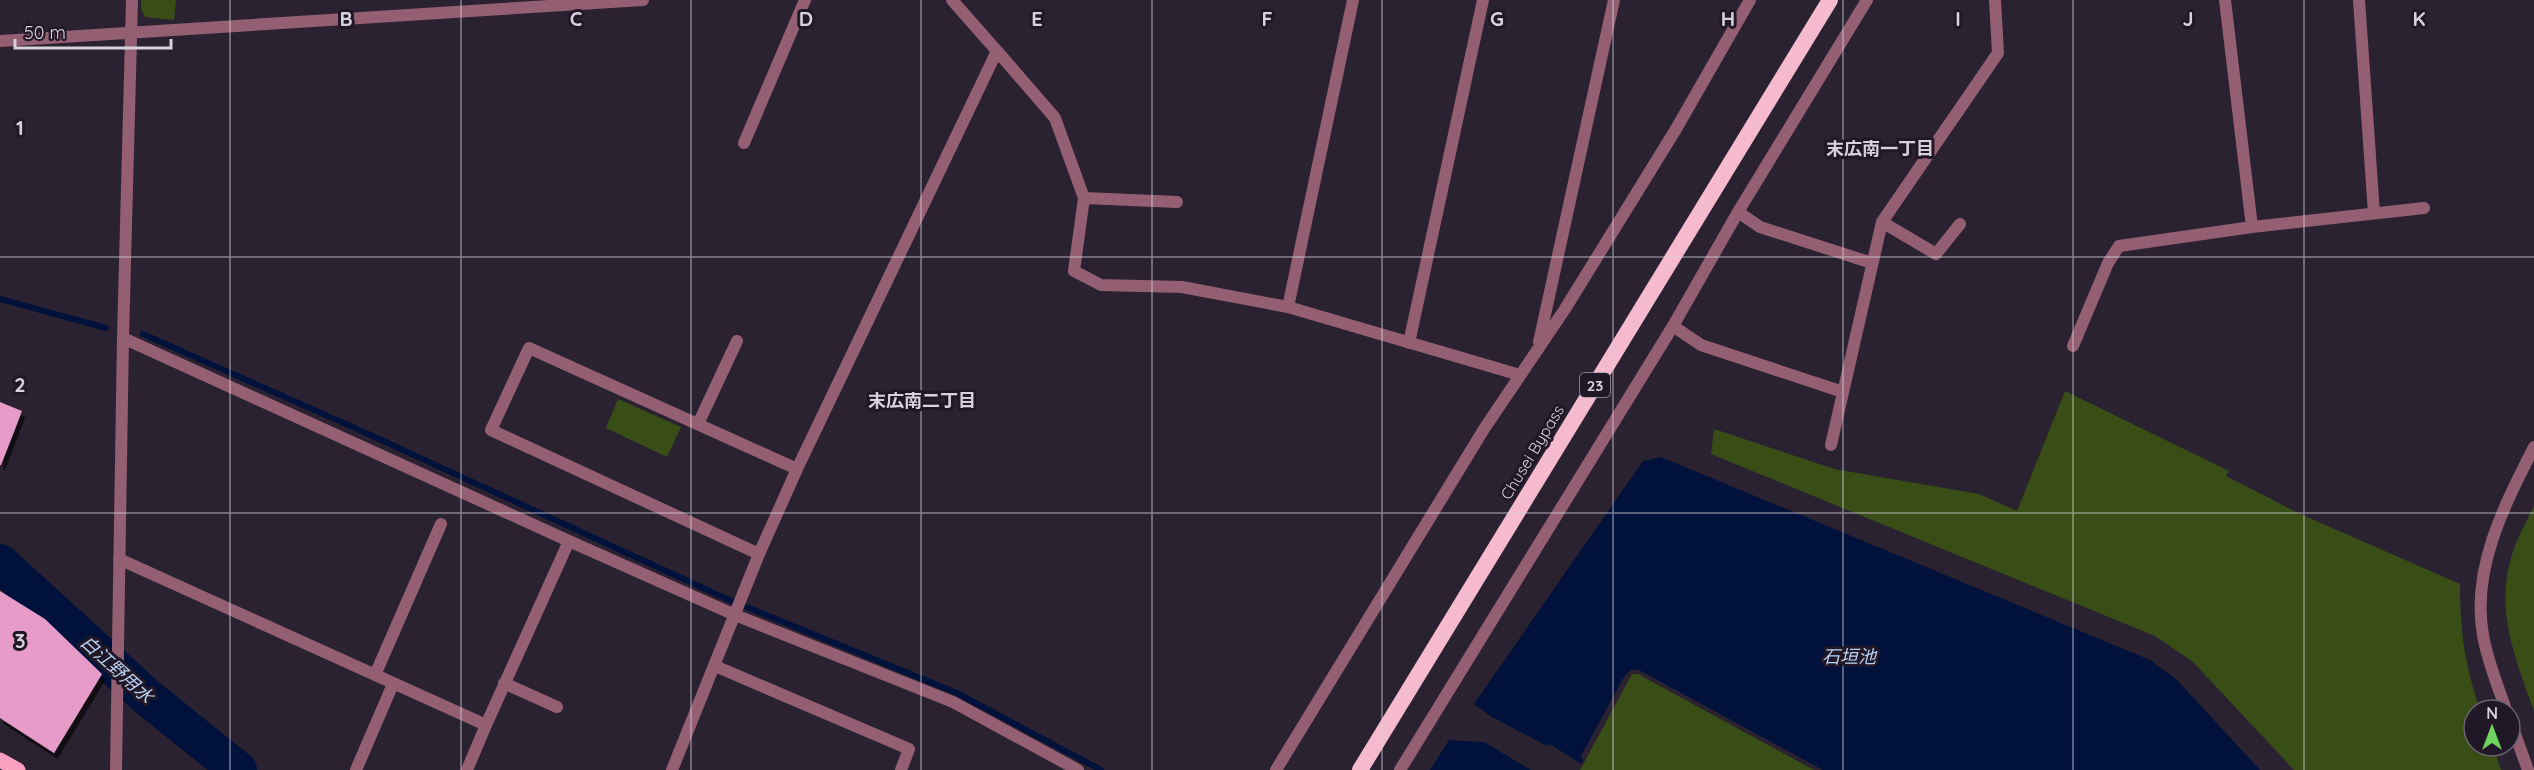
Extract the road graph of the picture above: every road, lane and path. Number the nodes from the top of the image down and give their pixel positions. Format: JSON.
{"nodes":[{"id":1,"x":132,"y":0,"type":"edge"},
{"id":2,"x":643,"y":0,"type":"edge"},
{"id":3,"x":805,"y":0,"type":"edge"},
{"id":4,"x":952,"y":0,"type":"edge"},
{"id":5,"x":1353,"y":0,"type":"edge"},
{"id":6,"x":1483,"y":0,"type":"edge"},
{"id":7,"x":1614,"y":0,"type":"edge"},
{"id":8,"x":1750,"y":0,"type":"edge"},
{"id":9,"x":1830,"y":0,"type":"edge"},
{"id":10,"x":1867,"y":0,"type":"edge"},
{"id":11,"x":1995,"y":0,"type":"edge"},
{"id":12,"x":2225,"y":0,"type":"edge"},
{"id":13,"x":2359,"y":0,"type":"edge"},
{"id":14,"x":131,"y":33,"type":"junction"},
{"id":15,"x":0,"y":41,"type":"edge"},
{"id":16,"x":997,"y":51,"type":"junction"},
{"id":17,"x":744,"y":143,"type":"dead end"},
{"id":18,"x":1084,"y":198,"type":"junction"},
{"id":19,"x":1177,"y":202,"type":"dead end"},
{"id":20,"x":2424,"y":208,"type":"dead end"},
{"id":21,"x":1738,"y":212,"type":"junction"},
{"id":22,"x":2374,"y":213,"type":"junction"},
{"id":23,"x":1882,"y":222,"type":"junction"},
{"id":24,"x":1960,"y":224,"type":"dead end"},
{"id":25,"x":2252,"y":227,"type":"junction"},
{"id":26,"x":1872,"y":263,"type":"junction"},
{"id":27,"x":1288,"y":307,"type":"junction"},
{"id":28,"x":1673,"y":326,"type":"junction"},
{"id":29,"x":123,"y":338,"type":"junction"},
{"id":30,"x":737,"y":341,"type":"dead end"},
{"id":31,"x":1409,"y":343,"type":"junction"},
{"id":32,"x":2073,"y":346,"type":"dead end"},
{"id":33,"x":1538,"y":349,"type":"junction"},
{"id":34,"x":1520,"y":375,"type":"junction"},
{"id":35,"x":1843,"y":392,"type":"junction"},
{"id":36,"x":698,"y":424,"type":"junction"},
{"id":37,"x":1831,"y":445,"type":"dead end"},
{"id":38,"x":2534,"y":447,"type":"edge"},
{"id":39,"x":797,"y":468,"type":"junction"},
{"id":40,"x":441,"y":524,"type":"dead end"},
{"id":41,"x":569,"y":541,"type":"junction"},
{"id":42,"x":759,"y":554,"type":"junction"},
{"id":43,"x":119,"y":559,"type":"junction"},
{"id":44,"x":735,"y":615,"type":"junction"},
{"id":45,"x":715,"y":666,"type":"junction"},
{"id":46,"x":375,"y":675,"type":"junction"},
{"id":47,"x":504,"y":683,"type":"junction"},
{"id":48,"x":393,"y":684,"type":"junction"},
{"id":49,"x":2502,"y":698,"type":"edge"},
{"id":50,"x":557,"y":707,"type":"dead end"},
{"id":51,"x":486,"y":724,"type":"junction"},
{"id":52,"x":2522,"y":753,"type":"edge"},
{"id":53,"x":0,"y":760,"type":"edge"},
{"id":54,"x":676,"y":769,"type":"edge"},
{"id":55,"x":18,"y":770,"type":"edge"},
{"id":56,"x":116,"y":770,"type":"edge"},
{"id":57,"x":357,"y":770,"type":"edge"},
{"id":58,"x":467,"y":770,"type":"edge"},
{"id":59,"x":901,"y":770,"type":"edge"},
{"id":60,"x":1078,"y":770,"type":"edge"},
{"id":61,"x":1276,"y":770,"type":"edge"},
{"id":62,"x":1360,"y":770,"type":"edge"},
{"id":63,"x":1400,"y":770,"type":"edge"},
{"id":64,"x":2528,"y":770,"type":"edge"}],
"edges":[{"from":1,"to":14,"type":"street"},
{"from":2,"to":14,"type":"street"},
{"from":3,"to":17,"type":"street"},
{"from":4,"to":16,"type":"street"},
{"from":5,"to":27,"type":"street"},
{"from":6,"to":31,"type":"street"},
{"from":7,"to":33,"type":"street"},
{"from":8,"to":33,"type":"street"},
{"from":9,"to":62,"type":"highway","name":"Chusei Bypass","number":"23"},
{"from":10,"to":21,"type":"street"},
{"from":11,"to":23,"type":"street"},
{"from":12,"to":25,"type":"street"},
{"from":13,"to":22,"type":"street"},
{"from":14,"to":15,"type":"street"},
{"from":14,"to":29,"type":"street"},
{"from":16,"to":18,"type":"street"},
{"from":16,"to":39,"type":"street"},
{"from":18,"to":19,"type":"street"},
{"from":18,"to":27,"type":"street"},
{"from":20,"to":22,"type":"street"},
{"from":21,"to":26,"type":"street"},
{"from":21,"to":28,"type":"street"},
{"from":22,"to":25,"type":"street"},
{"from":23,"to":24,"type":"street"},
{"from":23,"to":26,"type":"street"},
{"from":25,"to":32,"type":"street"},
{"from":26,"to":35,"type":"street"},
{"from":27,"to":31,"type":"street"},
{"from":28,"to":35,"type":"street"},
{"from":28,"to":63,"type":"street"},
{"from":29,"to":41,"type":"street"},
{"from":29,"to":43,"type":"street"},
{"from":30,"to":36,"type":"street"},
{"from":31,"to":34,"type":"street"},
{"from":33,"to":34,"type":"street"},
{"from":34,"to":61,"type":"street"},
{"from":35,"to":37,"type":"street"},
{"from":36,"to":39,"type":"street"},
{"from":36,"to":42,"type":"street"},
{"from":38,"to":49,"type":"street"},
{"from":39,"to":42,"type":"street"},
{"from":40,"to":46,"type":"street"},
{"from":41,"to":44,"type":"street"},
{"from":41,"to":47,"type":"street"},
{"from":42,"to":44,"type":"street"},
{"from":43,"to":46,"type":"street"},
{"from":43,"to":56,"type":"street"},
{"from":44,"to":45,"type":"street"},
{"from":44,"to":60,"type":"street"},
{"from":45,"to":54,"type":"street"},
{"from":45,"to":59,"type":"street"},
{"from":46,"to":48,"type":"street"},
{"from":47,"to":50,"type":"street"},
{"from":47,"to":51,"type":"street"},
{"from":48,"to":51,"type":"street"},
{"from":48,"to":57,"type":"street"},
{"from":51,"to":58,"type":"street"},
{"from":52,"to":64,"type":"street"},
{"from":53,"to":55,"type":"main road"}]}
